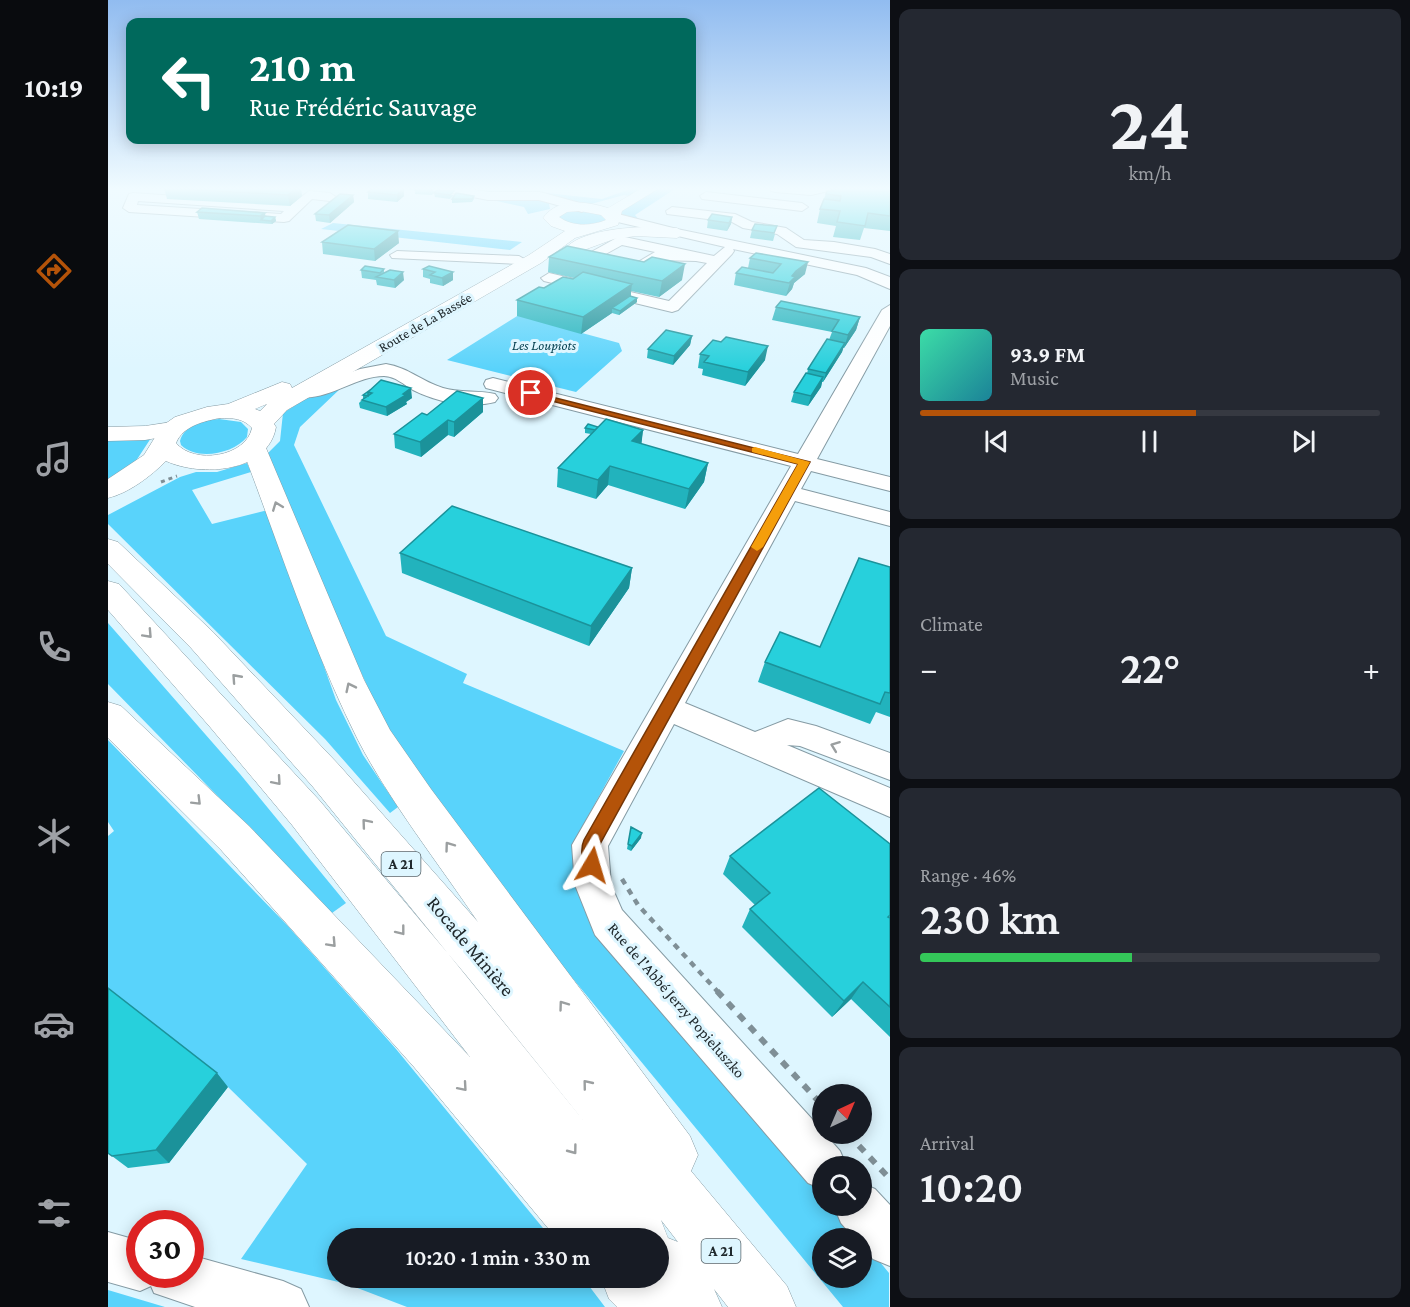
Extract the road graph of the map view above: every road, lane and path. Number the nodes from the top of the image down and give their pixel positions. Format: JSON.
{"nodes":[{"id":1,"x":536,"y":248,"type":"edge"},
{"id":2,"x":548,"y":248,"type":"edge"},
{"id":3,"x":576,"y":248,"type":"edge"},
{"id":4,"x":606,"y":248,"type":"edge"},
{"id":5,"x":654,"y":248,"type":"edge"},
{"id":6,"x":730,"y":248,"type":"edge"},
{"id":7,"x":748,"y":248,"type":"edge"},
{"id":8,"x":846,"y":248,"type":"edge"},
{"id":9,"x":397,"y":255,"type":"dead end"},
{"id":10,"x":693,"y":257,"type":"junction"},
{"id":11,"x":519,"y":260,"type":"junction"},
{"id":12,"x":890,"y":260,"type":"edge"},
{"id":13,"x":717,"y":261,"type":"junction"},
{"id":14,"x":549,"y":278,"type":"edge"},
{"id":15,"x":890,"y":284,"type":"edge"},
{"id":16,"x":487,"y":286,"type":"junction"},
{"id":17,"x":890,"y":310,"type":"edge"},
{"id":18,"x":301,"y":393,"type":"junction"},
{"id":19,"x":230,"y":412,"type":"junction"},
{"id":20,"x":108,"y":434,"type":"edge"},
{"id":21,"x":258,"y":435,"type":"junction"},
{"id":22,"x":168,"y":436,"type":"junction"},
{"id":23,"x":804,"y":462,"type":"junction"},
{"id":24,"x":202,"y":463,"type":"junction"},
{"id":25,"x":890,"y":484,"type":"edge"},
{"id":26,"x":117,"y":491,"type":"edge"},
{"id":27,"x":788,"y":492,"type":"junction"},
{"id":28,"x":888,"y":522,"type":"edge"},
{"id":29,"x":108,"y":548,"type":"edge"},
{"id":30,"x":108,"y":591,"type":"edge"},
{"id":31,"x":667,"y":708,"type":"junction"},
{"id":32,"x":108,"y":716,"type":"edge"},
{"id":33,"x":754,"y":745,"type":"junction"},
{"id":34,"x":890,"y":767,"type":"edge"},
{"id":35,"x":890,"y":803,"type":"edge"},
{"id":36,"x":620,"y":875,"type":"dead end"},
{"id":37,"x":812,"y":1095,"type":"edge"},
{"id":38,"x":857,"y":1144,"type":"edge"},
{"id":39,"x":814,"y":1156,"type":"edge"},
{"id":40,"x":890,"y":1179,"type":"edge"},
{"id":41,"x":677,"y":1195,"type":"junction"},
{"id":42,"x":867,"y":1216,"type":"edge"},
{"id":43,"x":585,"y":1228,"type":"edge"},
{"id":44,"x":632,"y":1228,"type":"edge"},
{"id":45,"x":890,"y":1242,"type":"edge"},
{"id":46,"x":108,"y":1257,"type":"edge"},
{"id":47,"x":126,"y":1262,"type":"edge"},
{"id":48,"x":669,"y":1277,"type":"edge"},
{"id":49,"x":204,"y":1284,"type":"edge"},
{"id":50,"x":639,"y":1288,"type":"edge"},
{"id":51,"x":283,"y":1307,"type":"edge"},
{"id":52,"x":657,"y":1307,"type":"edge"},
{"id":53,"x":692,"y":1307,"type":"edge"},
{"id":54,"x":766,"y":1307,"type":"edge"}],
"edges":[{"from":1,"to":11,"type":"main road","name":"Route de La Bassée"},
{"from":2,"to":16,"type":"main road","name":"Route de La Bassée"},
{"from":3,"to":16,"type":"main road"},
{"from":4,"to":10,"type":"street"},
{"from":5,"to":10,"type":"street"},
{"from":6,"to":13,"type":"street"},
{"from":7,"to":15,"type":"street"},
{"from":8,"to":12,"type":"street"},
{"from":9,"to":11,"type":"street"},
{"from":10,"to":13,"type":"street"},
{"from":11,"to":19,"type":"main road","name":"Route de La Bassée"},
{"from":13,"to":14,"type":"street"},
{"from":16,"to":18,"type":"main road","name":"Route de La Bassée"},
{"from":17,"to":23,"type":"street","name":"Rue de l'Abbé Jerzy Popieluszko"},
{"from":18,"to":21,"type":"main road","name":"Route de La Bassée"},
{"from":18,"to":23,"type":"street"},
{"from":19,"to":21,"type":"main road"},
{"from":19,"to":22,"type":"main road"},
{"from":20,"to":22,"type":"main road"},
{"from":21,"to":24,"type":"main road","name":"Route de La Bassée"},
{"from":41,"to":21,"type":"main road","one_way":true},
{"from":22,"to":24,"type":"main road"},
{"from":22,"to":26,"type":"main road"},
{"from":23,"to":25,"type":"street"},
{"from":23,"to":27,"type":"street","name":"Rue de l'Abbé Jerzy Popieluszko"},
{"from":24,"to":26,"type":"main road"},
{"from":27,"to":28,"type":"street"},
{"from":27,"to":31,"type":"street","name":"Rue de l'Abbé Jerzy Popieluszko"},
{"from":41,"to":29,"type":"main road","name":"Rocade Minière","number":"A 21","one_way":true},
{"from":30,"to":44,"type":"main road","number":"A 21","one_way":true},
{"from":31,"to":33,"type":"street"},
{"from":31,"to":39,"type":"street","name":"Rue de l'Abbé Jerzy Popieluszko"},
{"from":32,"to":43,"type":"main road","one_way":true},
{"from":34,"to":33,"type":"street","one_way":true},
{"from":33,"to":35,"type":"street"},
{"from":36,"to":37,"type":"path"},
{"from":38,"to":40,"type":"path"},
{"from":41,"to":54,"type":"main road","name":"Rocade Minière","number":"A 21"},
{"from":42,"to":45,"type":"street"},
{"from":46,"to":47,"type":"street"},
{"from":48,"to":53,"type":"main road"},
{"from":49,"to":51,"type":"street"},
{"from":50,"to":52,"type":"main road"}]}
